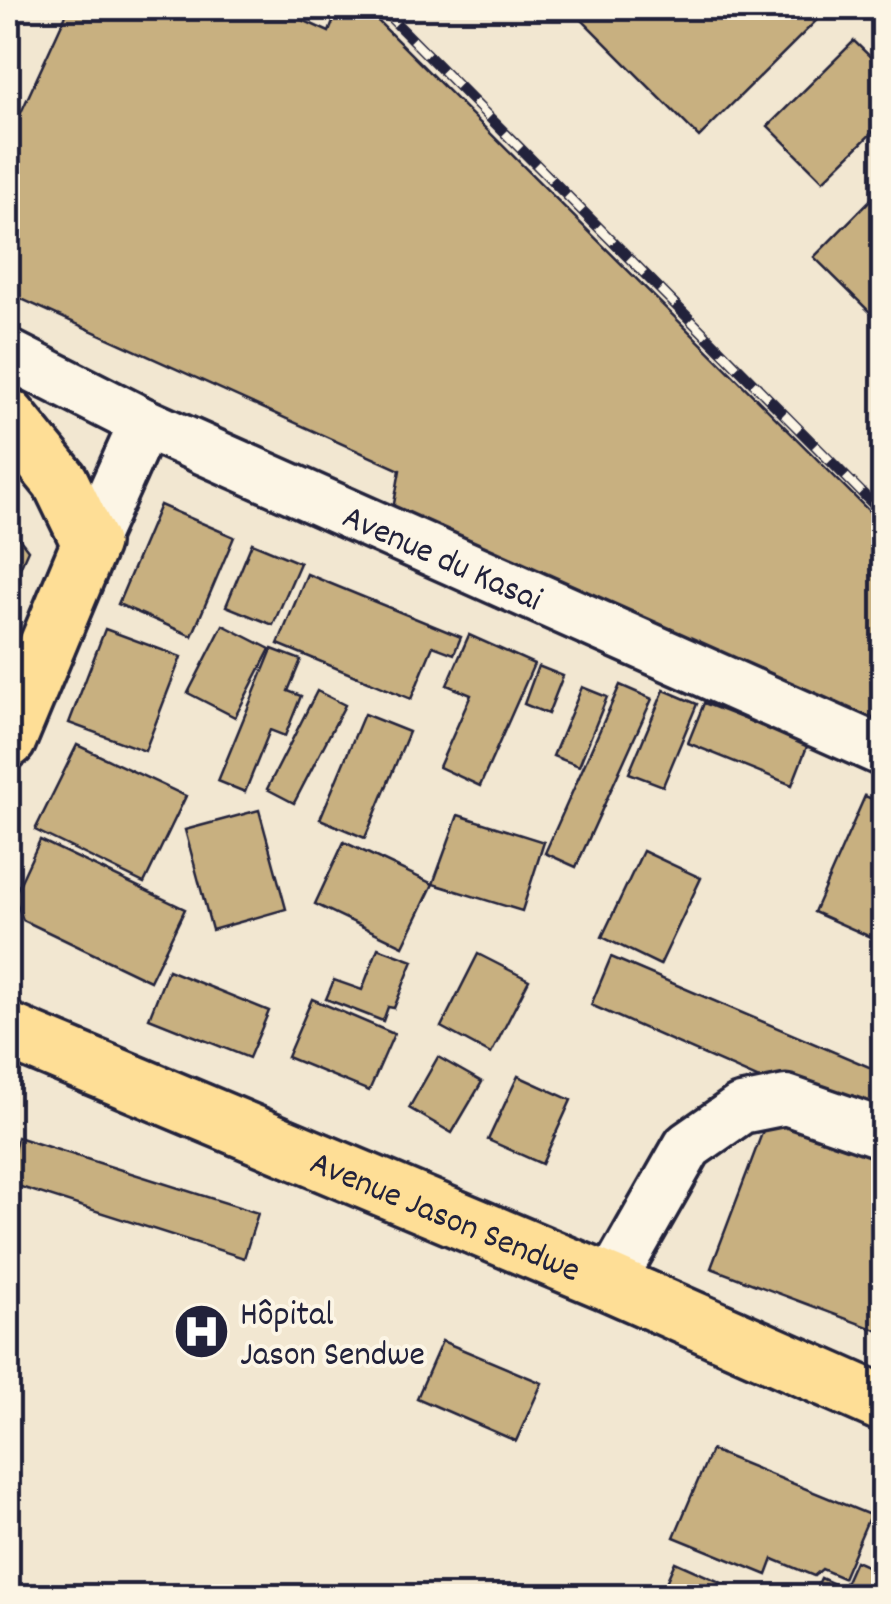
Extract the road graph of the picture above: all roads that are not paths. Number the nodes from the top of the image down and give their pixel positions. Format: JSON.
{"nodes":[{"id":1,"x":8,"y":354,"type":"edge"},
{"id":2,"x":8,"y":417,"type":"edge"},
{"id":3,"x":144,"y":423,"type":"junction"},
{"id":4,"x":90,"y":543,"type":"junction"},
{"id":5,"x":8,"y":740,"type":"edge"},
{"id":6,"x":884,"y":752,"type":"edge"},
{"id":7,"x":8,"y":1031,"type":"edge"},
{"id":8,"x":884,"y":1134,"type":"edge"},
{"id":9,"x":610,"y":1284,"type":"junction"},
{"id":10,"x":884,"y":1404,"type":"edge"}],
"edges":[{"from":1,"to":3,"type":"street","name":"Avenue du Kasai"},
{"from":2,"to":4,"type":"main road"},
{"from":3,"to":4,"type":"street"},
{"from":3,"to":6,"type":"street","name":"Avenue du Kasai"},
{"from":4,"to":5,"type":"main road"},
{"from":7,"to":9,"type":"main road","name":"Avenue Jason Sendwe"},
{"from":8,"to":9,"type":"street"},
{"from":9,"to":10,"type":"main road","name":"Avenue Jason Sendwe"}]}
